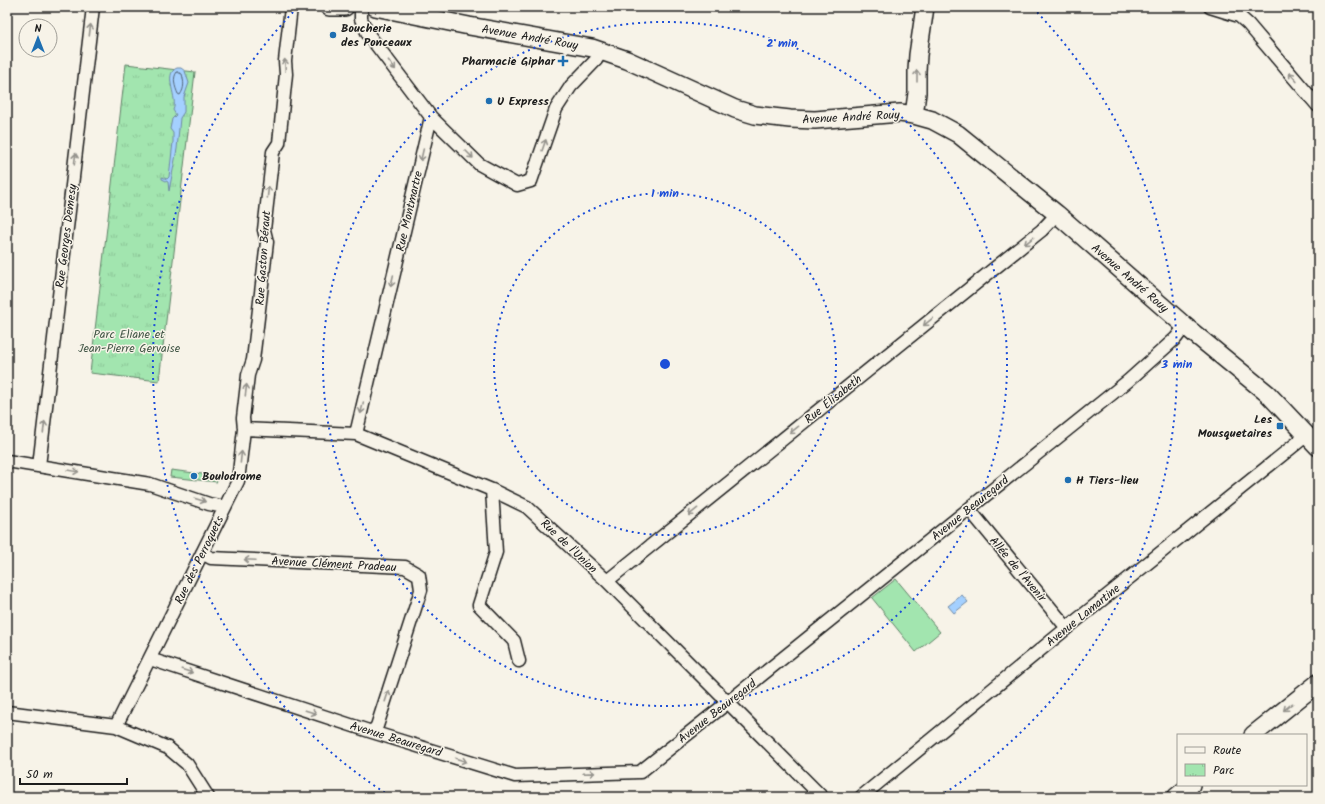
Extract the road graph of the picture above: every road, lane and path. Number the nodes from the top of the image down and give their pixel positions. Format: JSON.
{"nodes":[{"id":1,"x":93,"y":7,"type":"edge"},
{"id":2,"x":290,"y":7,"type":"edge"},
{"id":3,"x":329,"y":7,"type":"edge"},
{"id":4,"x":344,"y":7,"type":"edge"},
{"id":5,"x":361,"y":7,"type":"edge"},
{"id":6,"x":375,"y":7,"type":"edge"},
{"id":7,"x":925,"y":7,"type":"edge"},
{"id":8,"x":1210,"y":7,"type":"edge"},
{"id":9,"x":602,"y":51,"type":"junction"},
{"id":10,"x":1318,"y":106,"type":"edge"},
{"id":11,"x":914,"y":115,"type":"junction"},
{"id":12,"x":431,"y":117,"type":"junction"},
{"id":13,"x":1057,"y":214,"type":"junction"},
{"id":14,"x":1185,"y":326,"type":"junction"},
{"id":15,"x":244,"y":429,"type":"junction"},
{"id":16,"x":356,"y":434,"type":"junction"},
{"id":17,"x":1313,"y":441,"type":"edge"},
{"id":18,"x":7,"y":461,"type":"edge"},
{"id":19,"x":39,"y":466,"type":"junction"},
{"id":20,"x":492,"y":490,"type":"junction"},
{"id":21,"x":225,"y":507,"type":"junction"},
{"id":22,"x":969,"y":509,"type":"junction"},
{"id":23,"x":202,"y":553,"type":"junction"},
{"id":24,"x":607,"y":582,"type":"junction"},
{"id":25,"x":1067,"y":628,"type":"junction"},
{"id":26,"x":150,"y":659,"type":"junction"},
{"id":27,"x":519,"y":662,"type":"dead end"},
{"id":28,"x":1318,"y":683,"type":"edge"},
{"id":29,"x":727,"y":703,"type":"junction"},
{"id":30,"x":7,"y":712,"type":"edge"},
{"id":31,"x":116,"y":726,"type":"junction"},
{"id":32,"x":372,"y":732,"type":"junction"},
{"id":33,"x":1254,"y":734,"type":"edge"},
{"id":34,"x":1190,"y":786,"type":"edge"},
{"id":35,"x":208,"y":797,"type":"edge"},
{"id":36,"x":822,"y":797,"type":"edge"},
{"id":37,"x":861,"y":797,"type":"edge"},
{"id":38,"x":1176,"y":797,"type":"edge"}],
"edges":[{"from":19,"to":1,"type":"street","name":"Rue Georges Demesy","one_way":true},
{"from":15,"to":2,"type":"street","name":"Rue Gaston Béraut","one_way":true},
{"from":3,"to":4,"type":"main road"},
{"from":5,"to":12,"type":"street","one_way":true},
{"from":6,"to":9,"type":"main road","name":"Avenue André Rouy"},
{"from":11,"to":7,"type":"main road","one_way":true},
{"from":10,"to":8,"type":"street","one_way":true},
{"from":9,"to":11,"type":"main road","name":"Avenue André Rouy"},
{"from":12,"to":9,"type":"street","one_way":true},
{"from":11,"to":13,"type":"main road","name":"Avenue André Rouy"},
{"from":12,"to":16,"type":"street","name":"Rue Montmartre","one_way":true},
{"from":13,"to":14,"type":"main road","name":"Avenue André Rouy"},
{"from":13,"to":24,"type":"street","name":"Rue Élisabeth","one_way":true},
{"from":14,"to":17,"type":"main road","name":"Avenue André Rouy"},
{"from":14,"to":22,"type":"street","name":"Avenue Beauregard"},
{"from":15,"to":16,"type":"street","name":"Rue de l'Union"},
{"from":21,"to":15,"type":"street","name":"Rue Gaston Béraut","one_way":true},
{"from":16,"to":20,"type":"street","name":"Rue de l'Union"},
{"from":17,"to":25,"type":"street","name":"Avenue Lamartine"},
{"from":18,"to":19,"type":"street","name":"Rue des Perroquets"},
{"from":19,"to":21,"type":"street","name":"Rue des Perroquets","one_way":true},
{"from":20,"to":24,"type":"street","name":"Rue de l'Union"},
{"from":20,"to":27,"type":"street"},
{"from":21,"to":23,"type":"street","name":"Rue des Perroquets"},
{"from":22,"to":25,"type":"street","name":"Allée de l'Avenir"},
{"from":22,"to":29,"type":"street","name":"Avenue Beauregard"},
{"from":23,"to":26,"type":"street","name":"Rue des Perroquets"},
{"from":32,"to":23,"type":"street","name":"Avenue Clément Pradeau","one_way":true},
{"from":24,"to":29,"type":"street","name":"Rue de l'Union"},
{"from":25,"to":37,"type":"street","name":"Avenue Lamartine"},
{"from":26,"to":31,"type":"street","name":"Rue des Perroquets"},
{"from":26,"to":32,"type":"street","name":"Avenue Beauregard","one_way":true},
{"from":28,"to":33,"type":"main road","one_way":true},
{"from":32,"to":29,"type":"street","name":"Avenue Beauregard","one_way":true},
{"from":29,"to":36,"type":"street","name":"Rue de l'Union"},
{"from":30,"to":31,"type":"street"},
{"from":31,"to":35,"type":"street"},
{"from":34,"to":38,"type":"main road"}]}
